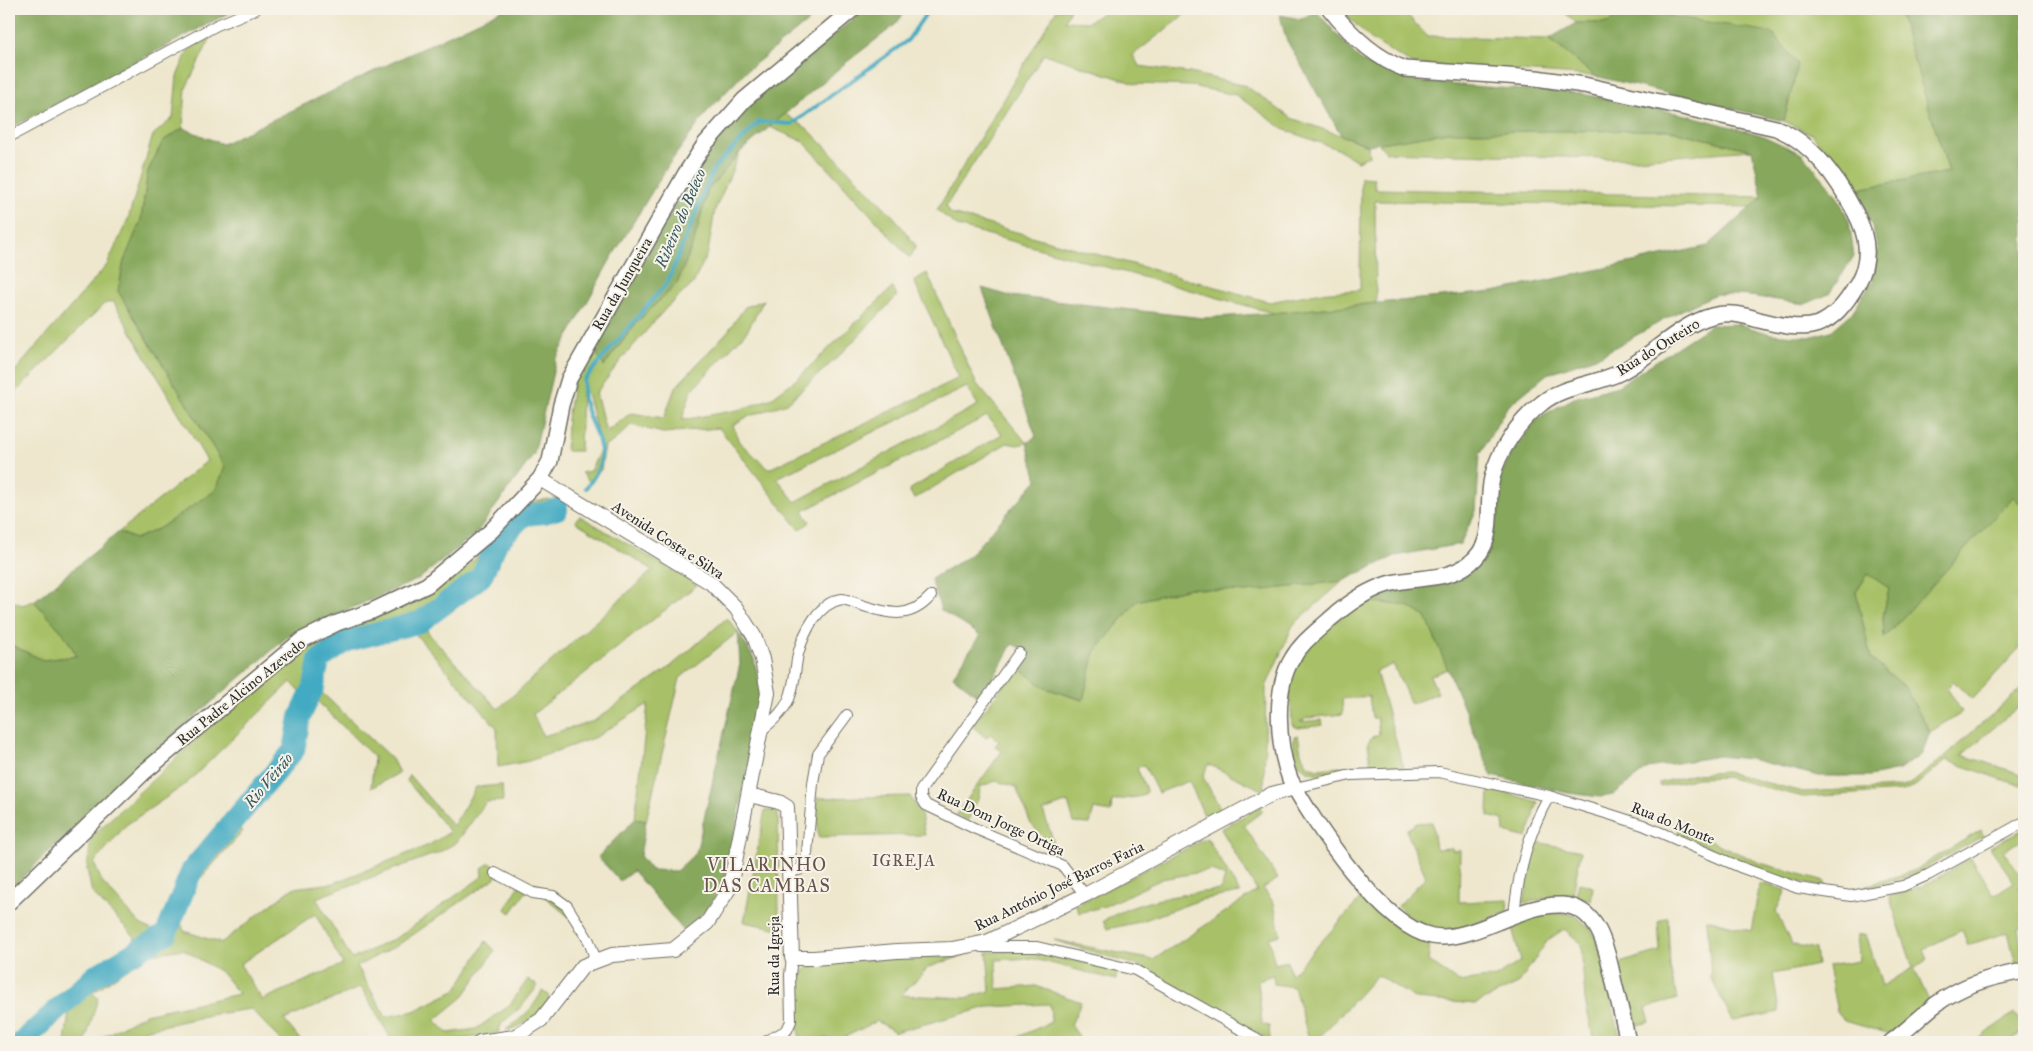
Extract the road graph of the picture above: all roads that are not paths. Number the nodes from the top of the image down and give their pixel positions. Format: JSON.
{"nodes":[{"id":1,"x":256,"y":9,"type":"edge"},
{"id":2,"x":853,"y":9,"type":"edge"},
{"id":3,"x":1330,"y":9,"type":"edge"},
{"id":4,"x":9,"y":137,"type":"edge"},
{"id":5,"x":540,"y":479,"type":"junction"},
{"id":6,"x":931,"y":596,"type":"dead end"},
{"id":7,"x":1019,"y":653,"type":"dead end"},
{"id":8,"x":847,"y":715,"type":"dead end"},
{"id":9,"x":761,"y":731,"type":"junction"},
{"id":10,"x":1295,"y":788,"type":"junction"},
{"id":11,"x":749,"y":795,"type":"junction"},
{"id":12,"x":1549,"y":796,"type":"junction"},
{"id":13,"x":2024,"y":822,"type":"edge"},
{"id":14,"x":790,"y":871,"type":"junction"},
{"id":15,"x":494,"y":873,"type":"dead end"},
{"id":16,"x":1085,"y":895,"type":"junction"},
{"id":17,"x":9,"y":902,"type":"edge"},
{"id":18,"x":1514,"y":915,"type":"junction"},
{"id":19,"x":970,"y":946,"type":"junction"},
{"id":20,"x":792,"y":958,"type":"junction"},
{"id":21,"x":596,"y":961,"type":"junction"},
{"id":22,"x":2024,"y":971,"type":"edge"},
{"id":23,"x":480,"y":1042,"type":"edge"},
{"id":24,"x":765,"y":1042,"type":"edge"},
{"id":25,"x":1263,"y":1042,"type":"edge"},
{"id":26,"x":1628,"y":1042,"type":"edge"},
{"id":27,"x":1890,"y":1042,"type":"edge"}],
"edges":[{"from":1,"to":4,"type":"street"},
{"from":2,"to":5,"type":"main road","name":"Rua da Junqueira"},
{"from":3,"to":10,"type":"main road","name":"Rua do Outeiro"},
{"from":5,"to":9,"type":"street","name":"Avenida Costa e Silva"},
{"from":5,"to":17,"type":"main road","name":"Rua Padre Alcino Azevedo"},
{"from":6,"to":9,"type":"street"},
{"from":7,"to":16,"type":"street","name":"Rua Dom Jorge Ortiga"},
{"from":8,"to":14,"type":"street"},
{"from":9,"to":11,"type":"street","name":"Avenida Costa e Silva"},
{"from":10,"to":12,"type":"street","name":"Rua do Monte"},
{"from":10,"to":16,"type":"street","name":"Rua António José Barros Faria"},
{"from":10,"to":18,"type":"main road","name":"Rua do Outeiro"},
{"from":11,"to":14,"type":"street","name":"Rua da Igreja"},
{"from":11,"to":21,"type":"street","name":"Avenida Costa e Silva"},
{"from":12,"to":13,"type":"street","name":"Rua do Monte"},
{"from":12,"to":18,"type":"street"},
{"from":14,"to":20,"type":"street","name":"Rua da Igreja"},
{"from":15,"to":21,"type":"street"},
{"from":16,"to":19,"type":"street","name":"Rua António José Barros Faria"},
{"from":18,"to":26,"type":"main road","name":"Rua do Outeiro"},
{"from":19,"to":20,"type":"street","name":"Rua António José Barros Faria"},
{"from":19,"to":25,"type":"street"},
{"from":20,"to":24,"type":"street","name":"Rua da Igreja"},
{"from":21,"to":23,"type":"street","name":"Avenida Costa e Silva"},
{"from":22,"to":27,"type":"main road"}]}
